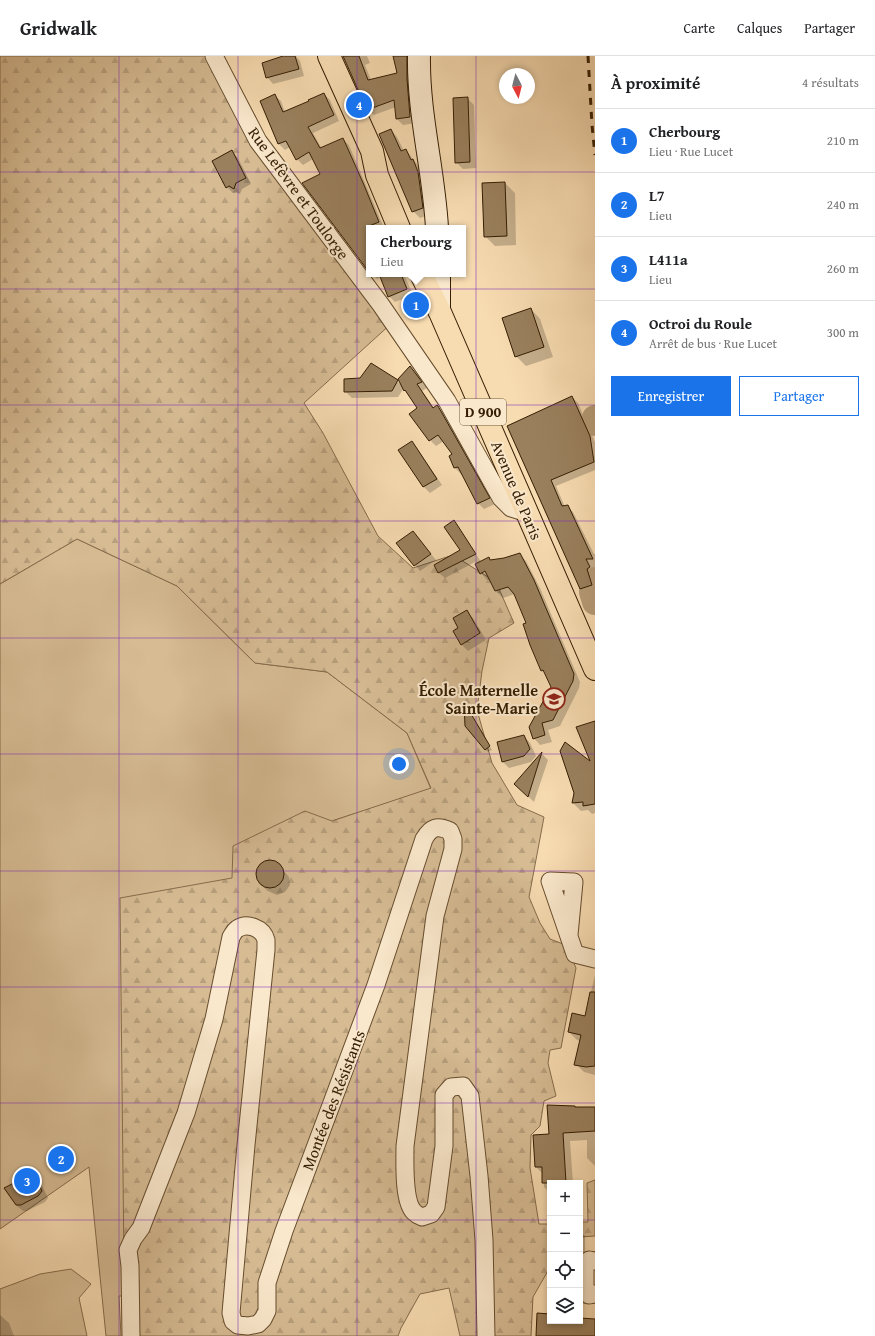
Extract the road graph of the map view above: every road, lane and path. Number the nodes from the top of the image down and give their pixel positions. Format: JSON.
{"nodes":[{"id":1,"x":214,"y":56,"type":"edge"},
{"id":2,"x":316,"y":56,"type":"edge"},
{"id":3,"x":329,"y":56,"type":"edge"},
{"id":4,"x":419,"y":56,"type":"edge"},
{"id":5,"x":377,"y":175,"type":"junction"},
{"id":6,"x":398,"y":225,"type":"edge"},
{"id":7,"x":437,"y":225,"type":"edge"},
{"id":8,"x":422,"y":277,"type":"edge"},
{"id":9,"x":439,"y":277,"type":"edge"},
{"id":10,"x":439,"y":310,"type":"junction"},
{"id":11,"x":527,"y":513,"type":"junction"},
{"id":12,"x":595,"y":669,"type":"edge"},
{"id":13,"x":569,"y":934,"type":"dead end"},
{"id":14,"x":595,"y":959,"type":"edge"},
{"id":15,"x":595,"y":1260,"type":"edge"},
{"id":16,"x":595,"y":1294,"type":"edge"},
{"id":17,"x":131,"y":1336,"type":"edge"},
{"id":18,"x":486,"y":1336,"type":"edge"}],
"edges":[{"from":1,"to":11,"type":"street","name":"Rue Lefèvre et Toulorge"},
{"from":2,"to":5,"type":"main road"},
{"from":3,"to":5,"type":"main road"},
{"from":4,"to":7,"type":"main road"},
{"from":5,"to":6,"type":"main road"},
{"from":8,"to":10,"type":"main road","name":"Avenue de Paris"},
{"from":9,"to":10,"type":"main road","number":"D 900"},
{"from":10,"to":11,"type":"main road","name":"Avenue de Paris","number":"D 900"},
{"from":11,"to":12,"type":"main road","name":"Avenue de Paris","number":"D 900"},
{"from":13,"to":14,"type":"street"},
{"from":15,"to":16,"type":"street"},
{"from":17,"to":18,"type":"street","name":"Montée des Résistants"}]}
